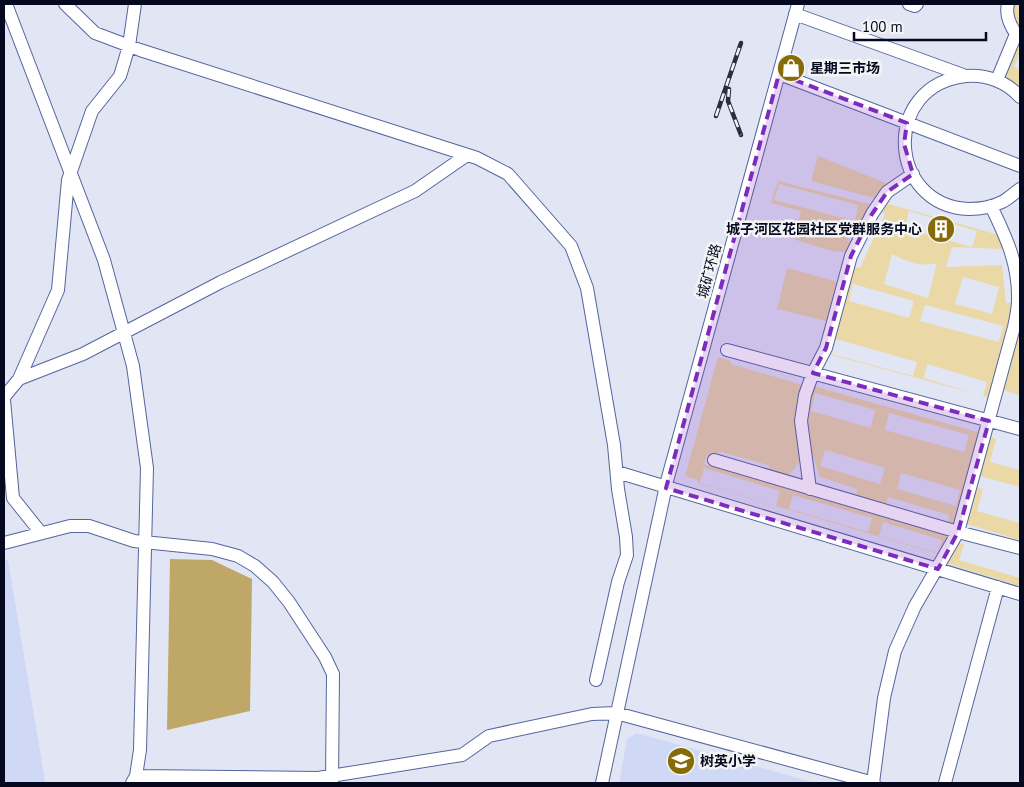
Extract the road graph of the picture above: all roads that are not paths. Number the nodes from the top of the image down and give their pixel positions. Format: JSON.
{"nodes":[{"id":1,"x":6,"y":4,"type":"edge"},
{"id":2,"x":65,"y":4,"type":"edge"},
{"id":3,"x":135,"y":4,"type":"edge"},
{"id":4,"x":909,"y":4,"type":"edge"},
{"id":5,"x":917,"y":4,"type":"edge"},
{"id":6,"x":1008,"y":4,"type":"edge"},
{"id":7,"x":796,"y":9,"type":"edge"},
{"id":8,"x":1018,"y":34,"type":"edge"},
{"id":9,"x":129,"y":46,"type":"junction"},
{"id":10,"x":779,"y":74,"type":"junction"},
{"id":11,"x":966,"y":76,"type":"junction"},
{"id":12,"x":997,"y":80,"type":"junction"},
{"id":13,"x":1020,"y":97,"type":"edge"},
{"id":14,"x":907,"y":123,"type":"junction"},
{"id":15,"x":467,"y":155,"type":"junction"},
{"id":16,"x":1020,"y":166,"type":"edge"},
{"id":17,"x":71,"y":173,"type":"junction"},
{"id":18,"x":913,"y":174,"type":"junction"},
{"id":19,"x":1020,"y":189,"type":"edge"},
{"id":20,"x":991,"y":206,"type":"junction"},
{"id":21,"x":124,"y":332,"type":"junction"},
{"id":22,"x":727,"y":350,"type":"dead end"},
{"id":23,"x":813,"y":373,"type":"junction"},
{"id":24,"x":19,"y":379,"type":"junction"},
{"id":25,"x":4,"y":399,"type":"edge"},
{"id":26,"x":989,"y":421,"type":"junction"},
{"id":27,"x":1020,"y":429,"type":"edge"},
{"id":28,"x":714,"y":460,"type":"dead end"},
{"id":29,"x":806,"y":460,"type":"junction"},
{"id":30,"x":616,"y":472,"type":"junction"},
{"id":31,"x":787,"y":482,"type":"junction"},
{"id":32,"x":666,"y":488,"type":"junction"},
{"id":33,"x":810,"y":489,"type":"junction"},
{"id":34,"x":958,"y":532,"type":"junction"},
{"id":35,"x":40,"y":533,"type":"junction"},
{"id":36,"x":145,"y":542,"type":"junction"},
{"id":37,"x":4,"y":544,"type":"edge"},
{"id":38,"x":1020,"y":548,"type":"edge"},
{"id":39,"x":938,"y":569,"type":"junction"},
{"id":40,"x":998,"y":587,"type":"junction"},
{"id":41,"x":1020,"y":594,"type":"edge"},
{"id":42,"x":596,"y":680,"type":"dead end"},
{"id":43,"x":616,"y":717,"type":"junction"},
{"id":44,"x":134,"y":780,"type":"edge"},
{"id":45,"x":332,"y":781,"type":"edge"},
{"id":46,"x":602,"y":783,"type":"edge"},
{"id":47,"x":847,"y":783,"type":"edge"},
{"id":48,"x":873,"y":783,"type":"edge"},
{"id":49,"x":945,"y":783,"type":"edge"}],
"edges":[{"from":1,"to":17,"type":"street"},
{"from":2,"to":9,"type":"street"},
{"from":3,"to":9,"type":"street"},
{"from":4,"to":5,"type":"street"},
{"from":6,"to":8,"type":"street"},
{"from":7,"to":10,"type":"street","name":"城矿环路"},
{"from":7,"to":11,"type":"street"},
{"from":8,"to":12,"type":"street"},
{"from":9,"to":15,"type":"street"},
{"from":9,"to":17,"type":"street"},
{"from":10,"to":14,"type":"street"},
{"from":10,"to":32,"type":"street","name":"城矿环路"},
{"from":11,"to":12,"type":"street"},
{"from":11,"to":14,"type":"street"},
{"from":12,"to":13,"type":"street"},
{"from":14,"to":16,"type":"street"},
{"from":14,"to":18,"type":"street"},
{"from":15,"to":21,"type":"street"},
{"from":15,"to":30,"type":"street"},
{"from":17,"to":21,"type":"street"},
{"from":17,"to":24,"type":"street"},
{"from":18,"to":20,"type":"street"},
{"from":18,"to":23,"type":"street"},
{"from":19,"to":20,"type":"street"},
{"from":20,"to":26,"type":"street"},
{"from":21,"to":24,"type":"street"},
{"from":21,"to":36,"type":"street"},
{"from":22,"to":23,"type":"street"},
{"from":23,"to":26,"type":"street"},
{"from":23,"to":29,"type":"street"},
{"from":24,"to":25,"type":"street"},
{"from":25,"to":35,"type":"street"},
{"from":26,"to":27,"type":"street"},
{"from":26,"to":34,"type":"street"},
{"from":28,"to":31,"type":"street"},
{"from":29,"to":31,"type":"street"},
{"from":29,"to":33,"type":"street"},
{"from":30,"to":32,"type":"street"},
{"from":30,"to":42,"type":"street"},
{"from":31,"to":33,"type":"street"},
{"from":32,"to":39,"type":"street"},
{"from":32,"to":43,"type":"street","name":"城矿环路"},
{"from":33,"to":34,"type":"street"},
{"from":34,"to":38,"type":"street"},
{"from":34,"to":39,"type":"street"},
{"from":35,"to":36,"type":"street"},
{"from":35,"to":37,"type":"street"},
{"from":36,"to":44,"type":"street"},
{"from":36,"to":45,"type":"street"},
{"from":39,"to":40,"type":"street"},
{"from":39,"to":48,"type":"street"},
{"from":40,"to":41,"type":"street"},
{"from":40,"to":49,"type":"street"},
{"from":43,"to":45,"type":"street"},
{"from":43,"to":46,"type":"street","name":"城矿环路"},
{"from":43,"to":47,"type":"street"},
{"from":43,"to":48,"type":"street"},
{"from":44,"to":45,"type":"street"}]}
